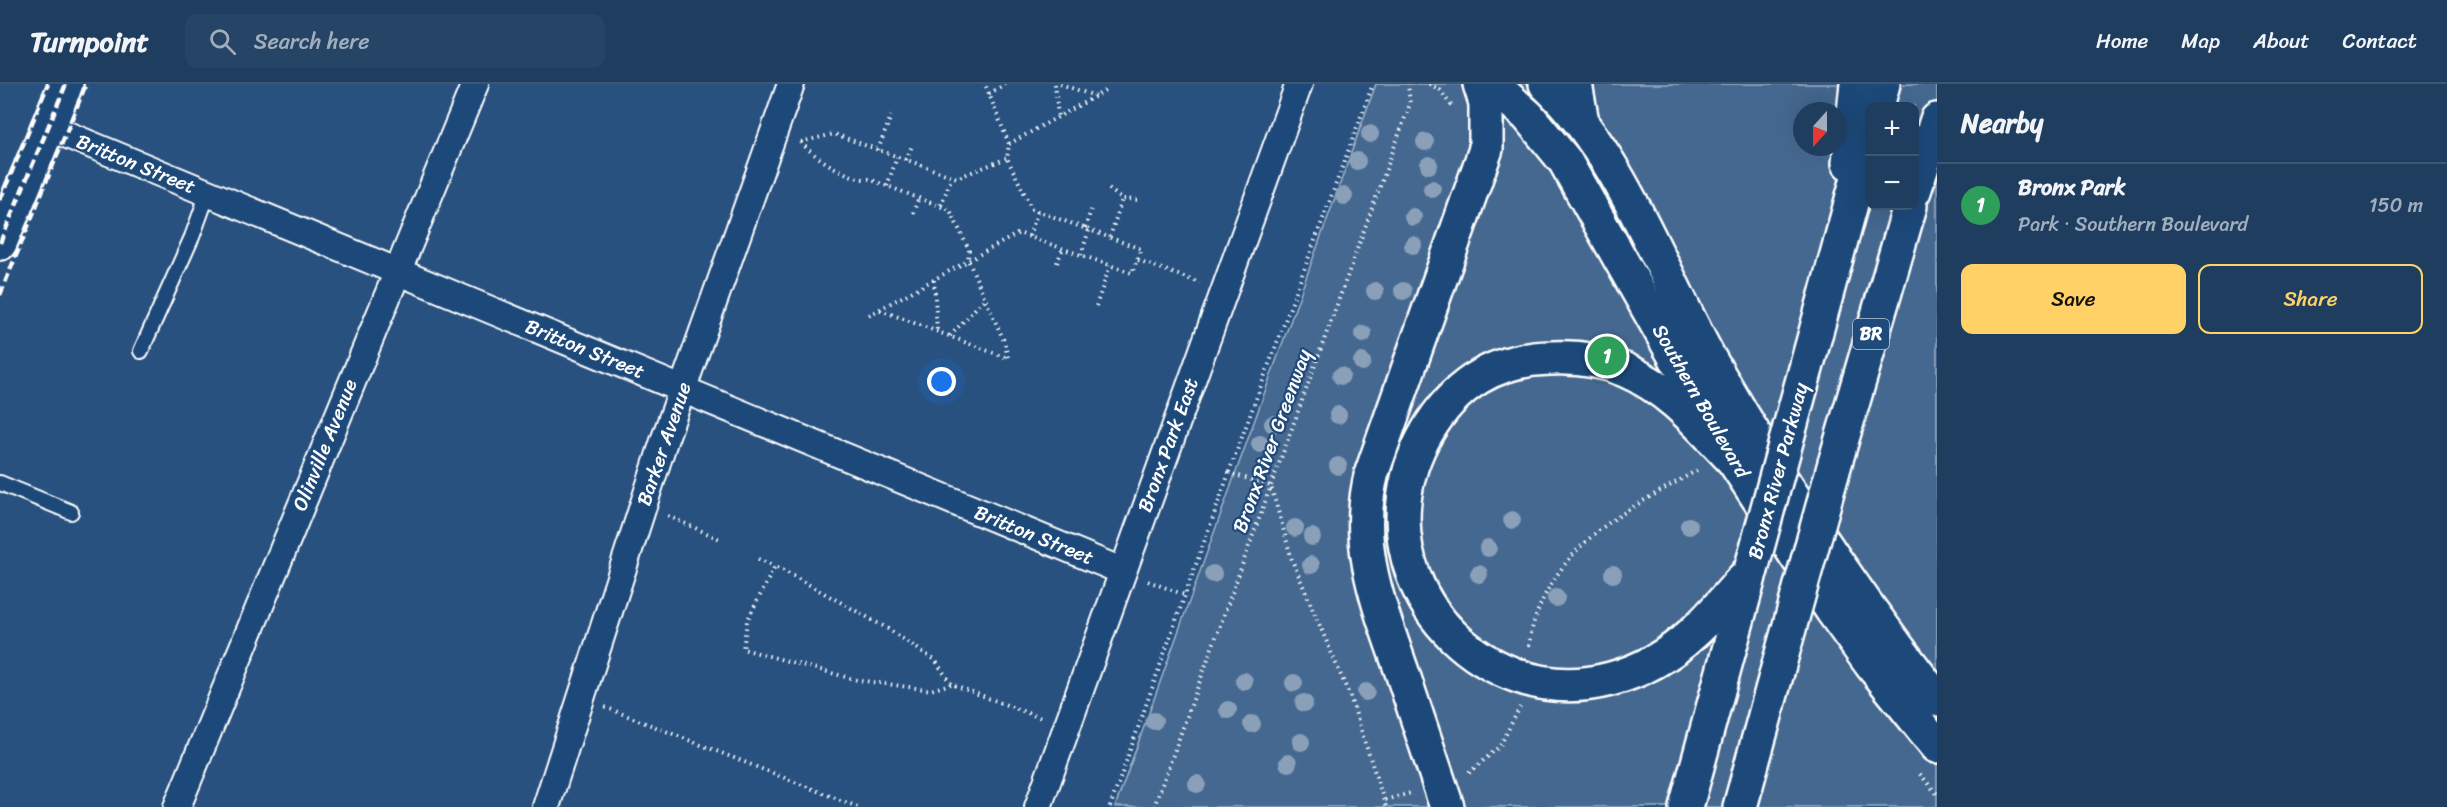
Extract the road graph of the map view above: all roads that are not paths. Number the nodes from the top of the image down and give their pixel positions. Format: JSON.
{"nodes":[{"id":1,"x":66,"y":84,"type":"edge"},
{"id":2,"x":475,"y":84,"type":"edge"},
{"id":3,"x":791,"y":84,"type":"edge"},
{"id":4,"x":1299,"y":84,"type":"edge"},
{"id":5,"x":1480,"y":84,"type":"edge"},
{"id":6,"x":1492,"y":84,"type":"edge"},
{"id":7,"x":1546,"y":84,"type":"edge"},
{"id":8,"x":1575,"y":84,"type":"edge"},
{"id":9,"x":1857,"y":84,"type":"edge"},
{"id":10,"x":1883,"y":84,"type":"edge"},
{"id":11,"x":1878,"y":102,"type":"edge"},
{"id":12,"x":1937,"y":120,"type":"edge"},
{"id":13,"x":1582,"y":122,"type":"junction"},
{"id":14,"x":48,"y":127,"type":"junction"},
{"id":15,"x":1865,"y":149,"type":"edge"},
{"id":16,"x":1919,"y":176,"type":"edge"},
{"id":17,"x":207,"y":193,"type":"junction"},
{"id":18,"x":1909,"y":210,"type":"edge"},
{"id":19,"x":1841,"y":238,"type":"junction"},
{"id":20,"x":0,"y":243,"type":"edge"},
{"id":21,"x":397,"y":272,"type":"junction"},
{"id":22,"x":141,"y":351,"type":"dead end"},
{"id":23,"x":682,"y":390,"type":"junction"},
{"id":24,"x":1734,"y":461,"type":"junction"},
{"id":25,"x":0,"y":483,"type":"edge"},
{"id":26,"x":71,"y":512,"type":"dead end"},
{"id":27,"x":1751,"y":570,"type":"junction"},
{"id":28,"x":1122,"y":571,"type":"junction"},
{"id":29,"x":1937,"y":699,"type":"edge"},
{"id":30,"x":1937,"y":746,"type":"edge"},
{"id":31,"x":1444,"y":796,"type":"edge"},
{"id":32,"x":177,"y":807,"type":"edge"},
{"id":33,"x":546,"y":807,"type":"edge"},
{"id":34,"x":1038,"y":807,"type":"edge"},
{"id":35,"x":1686,"y":807,"type":"edge"},
{"id":36,"x":1740,"y":807,"type":"edge"}],
"edges":[{"from":1,"to":14,"type":"main road"},
{"from":2,"to":21,"type":"street","name":"Olinville Avenue"},
{"from":3,"to":23,"type":"street","name":"Barker Avenue"},
{"from":4,"to":28,"type":"street","name":"Bronx Park East"},
{"from":5,"to":31,"type":"main road"},
{"from":6,"to":24,"type":"main road","name":"Southern Boulevard"},
{"from":7,"to":13,"type":"main road","name":"Southern Boulevard"},
{"from":8,"to":13,"type":"main road"},
{"from":9,"to":19,"type":"main road"},
{"from":10,"to":11,"type":"main road"},
{"from":12,"to":16,"type":"main road"},
{"from":13,"to":29,"type":"main road","name":"Southern Boulevard"},
{"from":14,"to":17,"type":"street","name":"Britton Street"},
{"from":14,"to":20,"type":"main road"},
{"from":15,"to":19,"type":"main road","name":"Bronx River Parkway"},
{"from":17,"to":21,"type":"street","name":"Britton Street"},
{"from":17,"to":22,"type":"lane"},
{"from":18,"to":36,"type":"main road","number":"BR","bridge":true},
{"from":19,"to":27,"type":"main road","name":"Bronx River Parkway","bridge":true},
{"from":21,"to":23,"type":"street","name":"Britton Street"},
{"from":21,"to":32,"type":"street","name":"Olinville Avenue"},
{"from":23,"to":28,"type":"street","name":"Britton Street"},
{"from":23,"to":33,"type":"street","name":"Barker Avenue"},
{"from":24,"to":27,"type":"main road"},
{"from":24,"to":30,"type":"main road","name":"Southern Boulevard"},
{"from":25,"to":26,"type":"lane"},
{"from":27,"to":35,"type":"main road","name":"Bronx River Parkway"},
{"from":28,"to":34,"type":"street","name":"Bronx Park East"}]}
